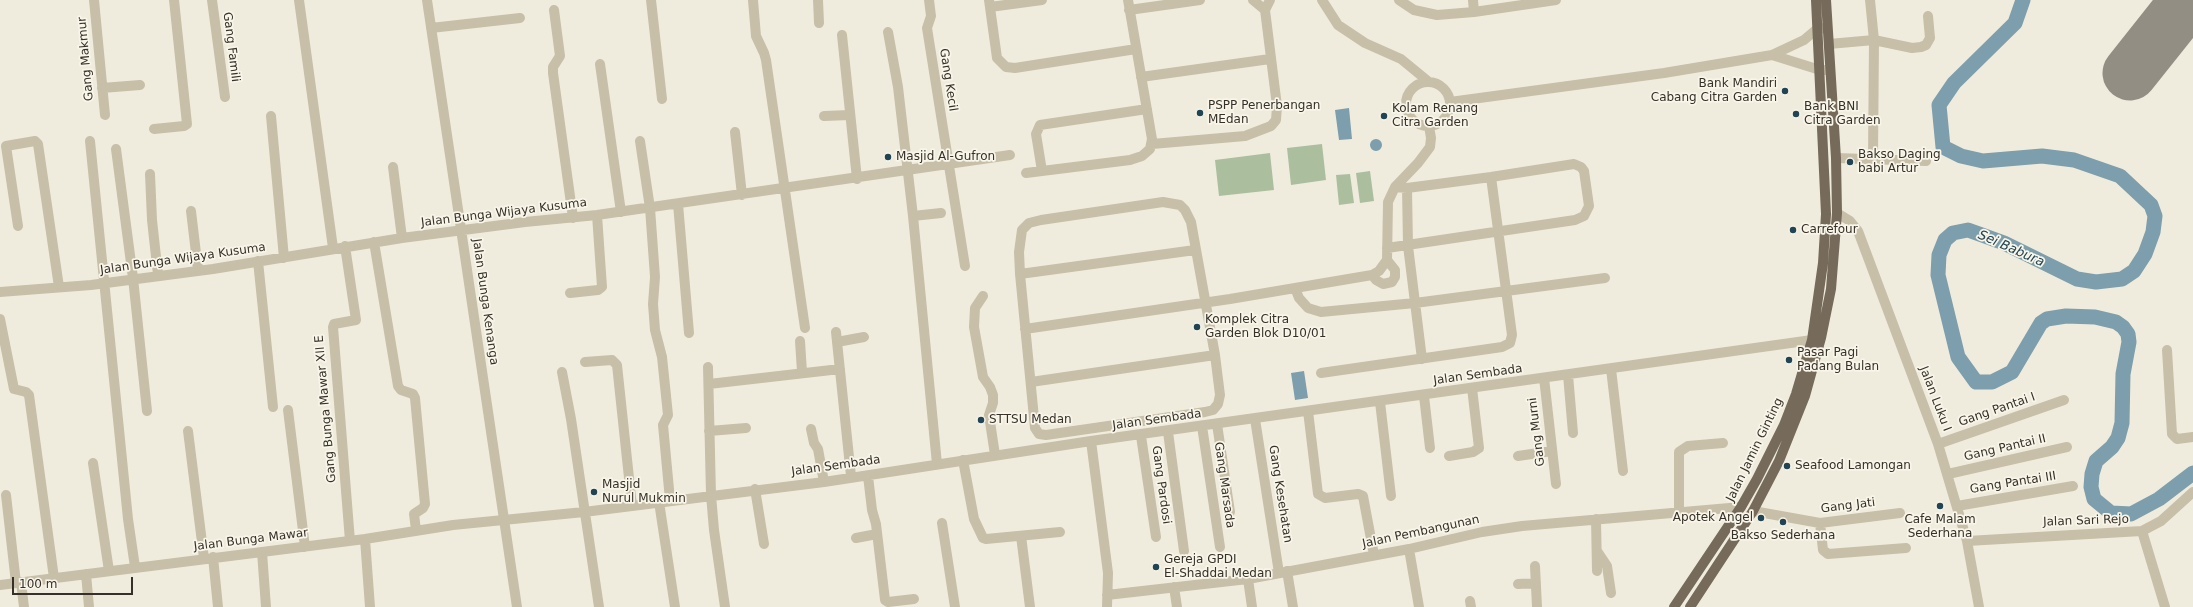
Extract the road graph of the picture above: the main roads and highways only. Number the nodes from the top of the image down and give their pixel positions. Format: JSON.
{"nodes":[{"id":1,"x":1816,"y":0,"type":"edge"},
{"id":2,"x":1826,"y":0,"type":"edge"},
{"id":3,"x":1674,"y":607,"type":"edge"},
{"id":4,"x":1690,"y":607,"type":"edge"}],
"edges":[{"from":1,"to":3,"type":"main road","name":"Jalan Jamin Ginting"},
{"from":2,"to":4,"type":"main road","name":"Jalan Jamin Ginting"}]}
